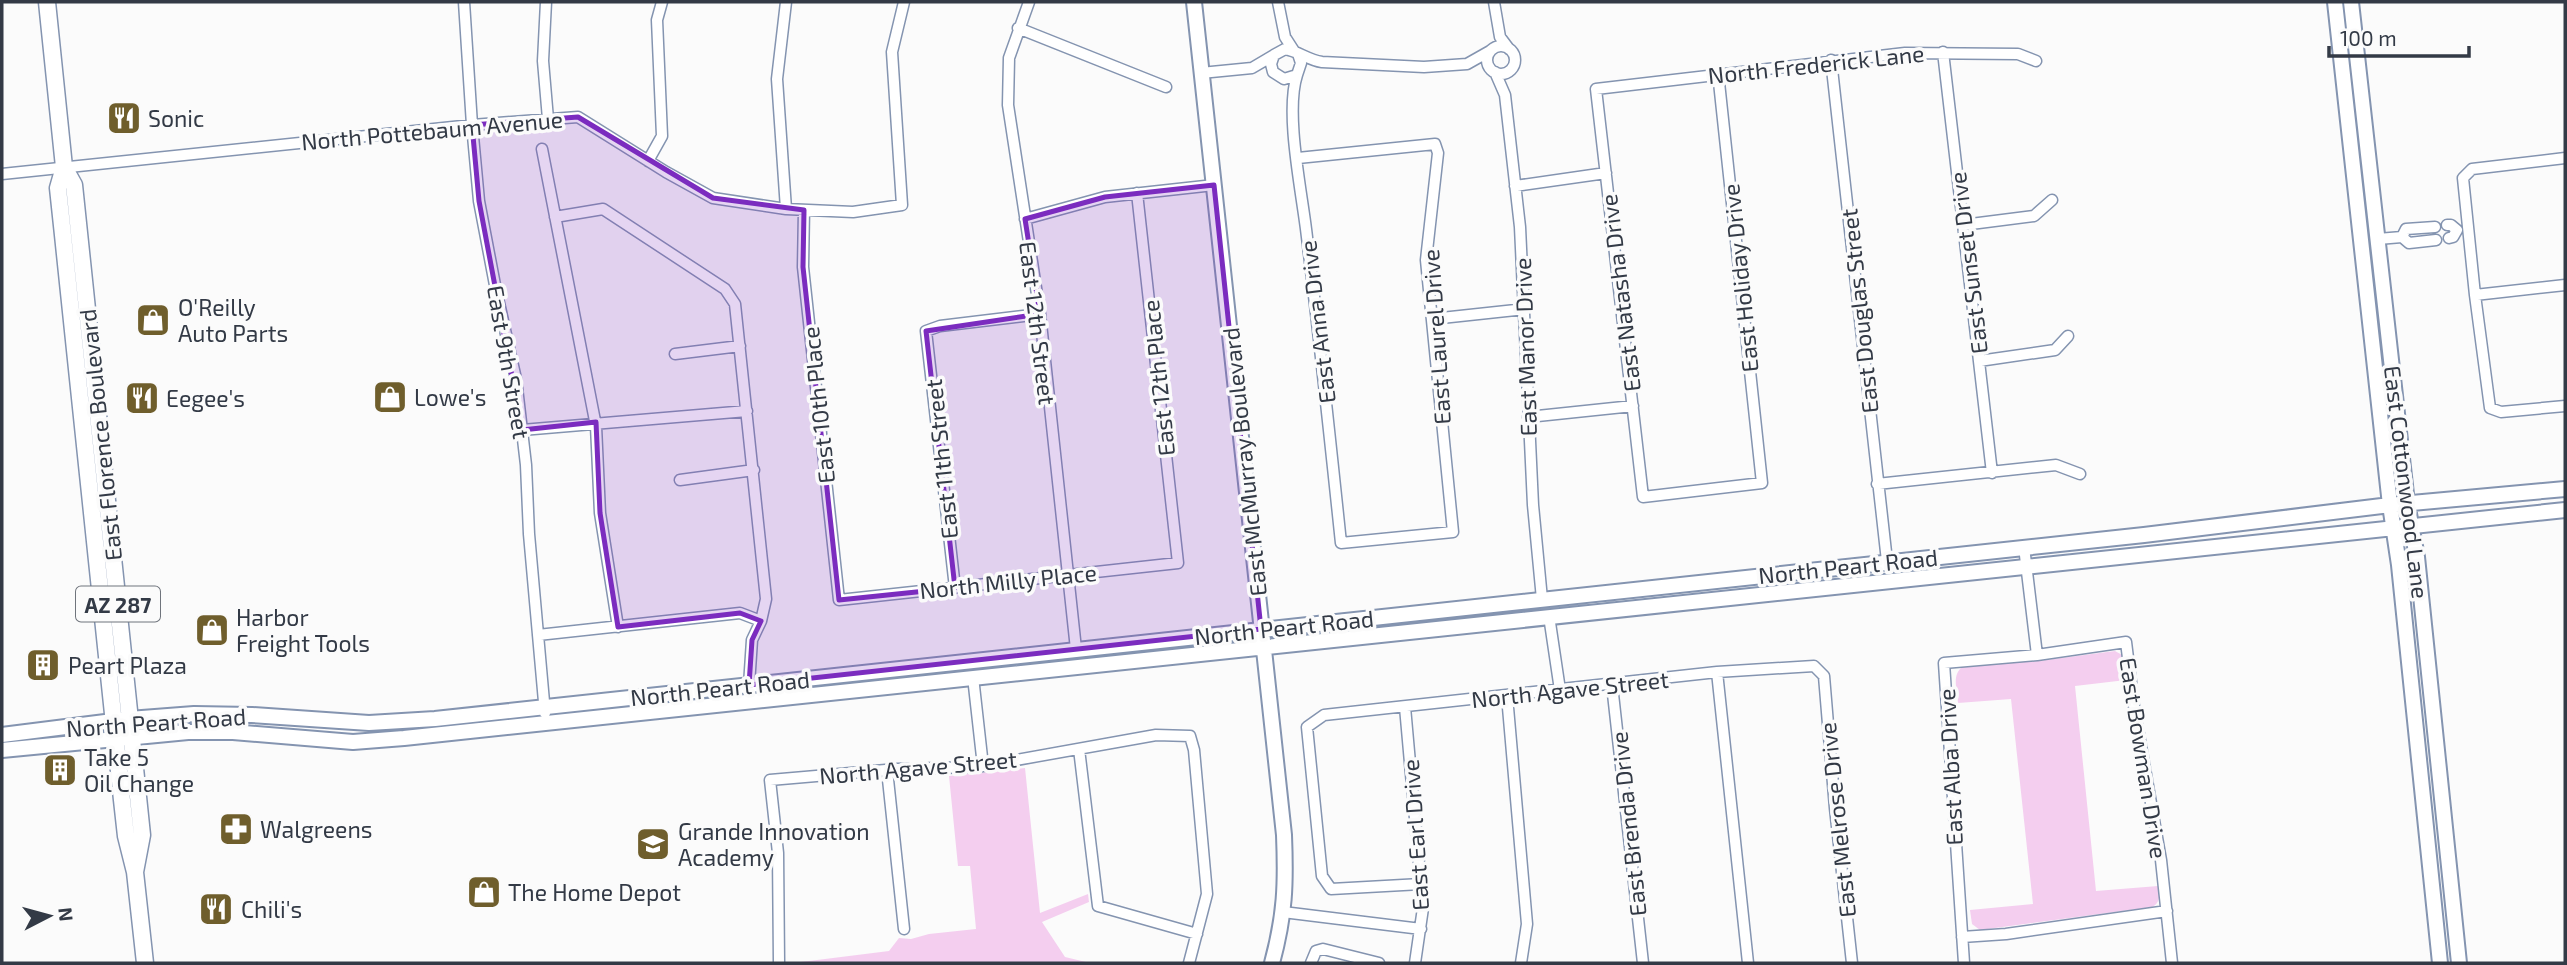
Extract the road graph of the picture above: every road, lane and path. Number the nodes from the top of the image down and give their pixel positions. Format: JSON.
{"nodes":[{"id":1,"x":47,"y":2,"type":"edge"},
{"id":2,"x":464,"y":2,"type":"edge"},
{"id":3,"x":545,"y":2,"type":"edge"},
{"id":4,"x":662,"y":2,"type":"edge"},
{"id":5,"x":786,"y":2,"type":"edge"},
{"id":6,"x":904,"y":2,"type":"edge"},
{"id":7,"x":1029,"y":2,"type":"edge"},
{"id":8,"x":1194,"y":2,"type":"edge"},
{"id":9,"x":1278,"y":2,"type":"edge"},
{"id":10,"x":1494,"y":2,"type":"edge"},
{"id":11,"x":2335,"y":2,"type":"edge"},
{"id":12,"x":2351,"y":2,"type":"edge"},
{"id":13,"x":1280,"y":21,"type":"junction"},
{"id":14,"x":1496,"y":23,"type":"junction"},
{"id":15,"x":1018,"y":28,"type":"junction"},
{"id":16,"x":1509,"y":49,"type":"junction"},
{"id":17,"x":1490,"y":51,"type":"junction"},
{"id":18,"x":1943,"y":52,"type":"junction"},
{"id":19,"x":1296,"y":53,"type":"junction"},
{"id":20,"x":1275,"y":54,"type":"junction"},
{"id":21,"x":1831,"y":60,"type":"junction"},
{"id":22,"x":2036,"y":61,"type":"dead end"},
{"id":23,"x":1322,"y":62,"type":"junction"},
{"id":24,"x":1468,"y":64,"type":"junction"},
{"id":25,"x":1513,"y":67,"type":"junction"},
{"id":26,"x":1252,"y":68,"type":"junction"},
{"id":27,"x":1494,"y":72,"type":"junction"},
{"id":28,"x":1298,"y":73,"type":"junction"},
{"id":29,"x":1718,"y":73,"type":"junction"},
{"id":30,"x":1201,"y":74,"type":"junction"},
{"id":31,"x":1278,"y":77,"type":"junction"},
{"id":32,"x":1166,"y":87,"type":"dead end"},
{"id":33,"x":1596,"y":89,"type":"joint"},
{"id":34,"x":1505,"y":95,"type":"junction"},
{"id":35,"x":1292,"y":101,"type":"junction"},
{"id":36,"x":548,"y":119,"type":"junction"},
{"id":37,"x":472,"y":125,"type":"junction"},
{"id":38,"x":542,"y":149,"type":"dead end"},
{"id":39,"x":1298,"y":158,"type":"junction"},
{"id":40,"x":2565,"y":158,"type":"edge"},
{"id":41,"x":648,"y":161,"type":"junction"},
{"id":42,"x":64,"y":167,"type":"junction"},
{"id":43,"x":1606,"y":173,"type":"junction"},
{"id":44,"x":2,"y":174,"type":"edge"},
{"id":45,"x":1214,"y":185,"type":"junction"},
{"id":46,"x":1515,"y":186,"type":"junction"},
{"id":47,"x":1138,"y":193,"type":"junction"},
{"id":48,"x":2052,"y":200,"type":"dead end"},
{"id":49,"x":786,"y":209,"type":"junction"},
{"id":50,"x":804,"y":210,"type":"junction"},
{"id":51,"x":555,"y":217,"type":"junction"},
{"id":52,"x":1025,"y":219,"type":"junction"},
{"id":53,"x":1963,"y":225,"type":"junction"},
{"id":54,"x":2447,"y":225,"type":"dead end"},
{"id":55,"x":2462,"y":229,"type":"junction"},
{"id":56,"x":2402,"y":237,"type":"junction"},
{"id":57,"x":2449,"y":238,"type":"dead end"},
{"id":58,"x":2378,"y":239,"type":"junction"},
{"id":59,"x":66,"y":265,"type":"junction"},
{"id":60,"x":2565,"y":285,"type":"edge"},
{"id":61,"x":2475,"y":295,"type":"junction"},
{"id":62,"x":1525,"y":309,"type":"junction"},
{"id":63,"x":1040,"y":314,"type":"junction"},
{"id":64,"x":1432,"y":319,"type":"junction"},
{"id":65,"x":2068,"y":336,"type":"dead end"},
{"id":66,"x":740,"y":346,"type":"junction"},
{"id":67,"x":675,"y":354,"type":"dead end"},
{"id":68,"x":1979,"y":361,"type":"junction"},
{"id":69,"x":93,"y":363,"type":"junction"},
{"id":70,"x":1633,"y":406,"type":"junction"},
{"id":71,"x":2565,"y":406,"type":"edge"},
{"id":72,"x":747,"y":411,"type":"junction"},
{"id":73,"x":1528,"y":417,"type":"junction"},
{"id":74,"x":595,"y":422,"type":"junction"},
{"id":75,"x":522,"y":430,"type":"junction"},
{"id":76,"x":754,"y":470,"type":"junction"},
{"id":77,"x":1992,"y":473,"type":"junction"},
{"id":78,"x":2080,"y":474,"type":"dead end"},
{"id":79,"x":680,"y":480,"type":"dead end"},
{"id":80,"x":1877,"y":484,"type":"junction"},
{"id":81,"x":2565,"y":489,"type":"edge"},
{"id":82,"x":1643,"y":497,"type":"joint"},
{"id":83,"x":2407,"y":503,"type":"junction"},
{"id":84,"x":2390,"y":505,"type":"junction"},
{"id":85,"x":2565,"y":510,"type":"edge"},
{"id":86,"x":2412,"y":526,"type":"junction"},
{"id":87,"x":2393,"y":529,"type":"junction"},
{"id":88,"x":1453,"y":531,"type":"joint"},
{"id":89,"x":2024,"y":547,"type":"junction"},
{"id":90,"x":1887,"y":561,"type":"junction"},
{"id":91,"x":1178,"y":563,"type":"joint"},
{"id":92,"x":2026,"y":566,"type":"junction"},
{"id":93,"x":1067,"y":575,"type":"junction"},
{"id":94,"x":955,"y":588,"type":"junction"},
{"id":95,"x":1542,"y":598,"type":"junction"},
{"id":96,"x":839,"y":600,"type":"joint"},
{"id":97,"x":1549,"y":616,"type":"junction"},
{"id":98,"x":761,"y":621,"type":"junction"},
{"id":99,"x":618,"y":627,"type":"junction"},
{"id":100,"x":1261,"y":629,"type":"junction"},
{"id":101,"x":538,"y":635,"type":"junction"},
{"id":102,"x":1263,"y":646,"type":"junction"},
{"id":103,"x":1076,"y":649,"type":"junction"},
{"id":104,"x":2037,"y":655,"type":"junction"},
{"id":105,"x":1717,"y":672,"type":"junction"},
{"id":106,"x":1824,"y":676,"type":"joint"},
{"id":107,"x":973,"y":677,"type":"junction"},
{"id":108,"x":749,"y":685,"type":"junction"},
{"id":109,"x":1612,"y":685,"type":"junction"},
{"id":110,"x":1560,"y":690,"type":"junction"},
{"id":111,"x":1507,"y":696,"type":"junction"},
{"id":112,"x":544,"y":707,"type":"junction"},
{"id":113,"x":1405,"y":707,"type":"junction"},
{"id":114,"x":122,"y":720,"type":"junction"},
{"id":115,"x":546,"y":723,"type":"junction"},
{"id":116,"x":2,"y":735,"type":"edge"},
{"id":117,"x":123,"y":738,"type":"junction"},
{"id":118,"x":1079,"y":749,"type":"junction"},
{"id":119,"x":2,"y":750,"type":"edge"},
{"id":120,"x":983,"y":766,"type":"junction"},
{"id":121,"x":887,"y":769,"type":"junction"},
{"id":122,"x":1421,"y":884,"type":"junction"},
{"id":123,"x":2167,"y":911,"type":"junction"},
{"id":124,"x":1283,"y":912,"type":"junction"},
{"id":125,"x":904,"y":929,"type":"dead end"},
{"id":126,"x":1421,"y":929,"type":"junction"},
{"id":127,"x":1197,"y":934,"type":"junction"},
{"id":128,"x":1962,"y":937,"type":"junction"},
{"id":129,"x":145,"y":963,"type":"edge"},
{"id":130,"x":779,"y":963,"type":"edge"},
{"id":131,"x":1189,"y":963,"type":"edge"},
{"id":132,"x":1272,"y":963,"type":"edge"},
{"id":133,"x":1311,"y":963,"type":"edge"},
{"id":134,"x":1379,"y":963,"type":"edge"},
{"id":135,"x":1415,"y":963,"type":"edge"},
{"id":136,"x":1521,"y":963,"type":"edge"},
{"id":137,"x":1643,"y":963,"type":"edge"},
{"id":138,"x":1748,"y":963,"type":"edge"},
{"id":139,"x":1852,"y":963,"type":"edge"},
{"id":140,"x":1964,"y":963,"type":"edge"},
{"id":141,"x":2172,"y":963,"type":"edge"},
{"id":142,"x":2440,"y":963,"type":"edge"},
{"id":143,"x":2459,"y":963,"type":"edge"}],
"edges":[{"from":1,"to":42,"type":"main road","name":"East Florence Boulevard","number":"AZ 287"},
{"from":2,"to":37,"type":"street","name":"East 9th Street"},
{"from":3,"to":36,"type":"street"},
{"from":4,"to":41,"type":"street"},
{"from":5,"to":49,"type":"street"},
{"from":6,"to":50,"type":"street","name":"North Pottebaum Avenue"},
{"from":7,"to":15,"type":"street","name":"East 12th Street"},
{"from":8,"to":30,"type":"street","name":"East McMurray Boulevard"},
{"from":9,"to":13,"type":"street"},
{"from":10,"to":14,"type":"street"},
{"from":11,"to":84,"type":"street","name":"East Cottonwood Lane"},
{"from":12,"to":58,"type":"street","name":"East Cottonwood Lane"},
{"from":13,"to":19,"type":"street"},
{"from":13,"to":20,"type":"street"},
{"from":14,"to":16,"type":"street"},
{"from":14,"to":17,"type":"street"},
{"from":15,"to":32,"type":"street"},
{"from":15,"to":52,"type":"street","name":"East 12th Street"},
{"from":16,"to":17,"type":"street"},
{"from":16,"to":25,"type":"street"},
{"from":17,"to":24,"type":"street"},
{"from":17,"to":27,"type":"street"},
{"from":18,"to":21,"type":"street","name":"North Frederick Lane"},
{"from":18,"to":22,"type":"street","name":"North Frederick Lane"},
{"from":18,"to":53,"type":"street","name":"East Sunset Drive"},
{"from":19,"to":20,"type":"street"},
{"from":19,"to":23,"type":"street"},
{"from":19,"to":28,"type":"street"},
{"from":20,"to":26,"type":"street"},
{"from":20,"to":31,"type":"street"},
{"from":21,"to":29,"type":"street","name":"North Frederick Lane"},
{"from":21,"to":80,"type":"street","name":"East Douglas Street"},
{"from":23,"to":24,"type":"street"},
{"from":23,"to":28,"type":"street"},
{"from":24,"to":27,"type":"street"},
{"from":25,"to":27,"type":"street"},
{"from":25,"to":34,"type":"street","name":"East Manor Drive"},
{"from":26,"to":30,"type":"street"},
{"from":26,"to":31,"type":"street"},
{"from":27,"to":34,"type":"street","name":"East Manor Drive"},
{"from":28,"to":31,"type":"street"},
{"from":28,"to":35,"type":"street","name":"East Anna Drive"},
{"from":29,"to":33,"type":"street","name":"North Frederick Lane"},
{"from":29,"to":82,"type":"street","name":"East Holiday Drive"},
{"from":30,"to":45,"type":"street","name":"East McMurray Boulevard"},
{"from":31,"to":35,"type":"street","name":"East Anna Drive"},
{"from":33,"to":43,"type":"street","name":"East Natasha Drive"},
{"from":34,"to":46,"type":"street","name":"East Manor Drive"},
{"from":35,"to":39,"type":"street","name":"East Anna Drive"},
{"from":36,"to":37,"type":"street","name":"North Pottebaum Avenue"},
{"from":36,"to":41,"type":"street","name":"North Pottebaum Avenue"},
{"from":37,"to":42,"type":"street","name":"North Pottebaum Avenue"},
{"from":37,"to":75,"type":"street","name":"East 9th Street"},
{"from":38,"to":51,"type":"street"},
{"from":39,"to":64,"type":"street","name":"East Laurel Drive"},
{"from":39,"to":88,"type":"street","name":"East Anna Drive"},
{"from":40,"to":55,"type":"street"},
{"from":41,"to":49,"type":"street","name":"North Pottebaum Avenue"},
{"from":42,"to":44,"type":"street","name":"North Pottebaum Avenue"},
{"from":42,"to":59,"type":"main road","name":"East Florence Boulevard","number":"AZ 287"},
{"from":42,"to":69,"type":"main road","name":"East Florence Boulevard","number":"AZ 287"},
{"from":43,"to":46,"type":"street"},
{"from":43,"to":70,"type":"street","name":"East Natasha Drive"},
{"from":45,"to":47,"type":"street"},
{"from":45,"to":100,"type":"street","name":"East McMurray Boulevard"},
{"from":46,"to":62,"type":"street","name":"East Manor Drive"},
{"from":47,"to":52,"type":"street"},
{"from":47,"to":91,"type":"street","name":"East 12th Place"},
{"from":48,"to":53,"type":"street"},
{"from":49,"to":50,"type":"street","name":"North Pottebaum Avenue"},
{"from":50,"to":96,"type":"street","name":"East 10th Place"},
{"from":51,"to":66,"type":"street"},
{"from":51,"to":74,"type":"street"},
{"from":52,"to":63,"type":"street","name":"East 12th Street"},
{"from":53,"to":68,"type":"street","name":"East Sunset Drive"},
{"from":54,"to":55,"type":"street"},
{"from":55,"to":57,"type":"street"},
{"from":55,"to":61,"type":"street"},
{"from":56,"to":56,"type":"street"},
{"from":56,"to":58,"type":"street"},
{"from":58,"to":83,"type":"street","name":"East Cottonwood Lane"},
{"from":59,"to":69,"type":"main road"},
{"from":59,"to":114,"type":"main road","name":"East Florence Boulevard","number":"AZ 287"},
{"from":60,"to":61,"type":"street"},
{"from":61,"to":71,"type":"street"},
{"from":62,"to":64,"type":"street"},
{"from":62,"to":73,"type":"street","name":"East Manor Drive"},
{"from":63,"to":93,"type":"street","name":"East 12th Street"},
{"from":63,"to":94,"type":"street","name":"East 11th Street"},
{"from":64,"to":88,"type":"street","name":"East Laurel Drive"},
{"from":65,"to":68,"type":"street"},
{"from":66,"to":67,"type":"street"},
{"from":66,"to":72,"type":"street"},
{"from":68,"to":77,"type":"street","name":"East Sunset Drive"},
{"from":69,"to":114,"type":"main road","name":"East Florence Boulevard","number":"AZ 287"},
{"from":70,"to":73,"type":"street"},
{"from":70,"to":82,"type":"street","name":"East Natasha Drive"},
{"from":72,"to":74,"type":"street"},
{"from":72,"to":76,"type":"street"},
{"from":73,"to":95,"type":"street","name":"East Manor Drive"},
{"from":74,"to":75,"type":"street"},
{"from":74,"to":99,"type":"street"},
{"from":75,"to":101,"type":"street","name":"East 9th Street"},
{"from":76,"to":79,"type":"street"},
{"from":76,"to":98,"type":"street"},
{"from":77,"to":78,"type":"street"},
{"from":77,"to":80,"type":"street"},
{"from":80,"to":90,"type":"street","name":"East Douglas Street"},
{"from":81,"to":83,"type":"street","name":"North Peart Road"},
{"from":83,"to":84,"type":"street","name":"North Peart Road"},
{"from":83,"to":86,"type":"street","name":"East Cottonwood Lane"},
{"from":84,"to":87,"type":"street","name":"East Cottonwood Lane"},
{"from":84,"to":89,"type":"street","name":"North Peart Road"},
{"from":85,"to":86,"type":"street","name":"North Peart Road"},
{"from":86,"to":87,"type":"street","name":"North Peart Road"},
{"from":86,"to":143,"type":"street","name":"East Cottonwood Lane"},
{"from":87,"to":92,"type":"street","name":"North Peart Road"},
{"from":87,"to":142,"type":"street","name":"East Cottonwood Lane"},
{"from":89,"to":90,"type":"street","name":"North Peart Road"},
{"from":89,"to":92,"type":"street"},
{"from":90,"to":95,"type":"street","name":"North Peart Road"},
{"from":91,"to":93,"type":"street","name":"North Milly Place"},
{"from":92,"to":97,"type":"street","name":"North Peart Road"},
{"from":92,"to":104,"type":"street"},
{"from":93,"to":94,"type":"street","name":"North Milly Place"},
{"from":93,"to":103,"type":"street","name":"East 12th Street"},
{"from":94,"to":96,"type":"street","name":"North Milly Place"},
{"from":95,"to":100,"type":"street","name":"North Peart Road"},
{"from":97,"to":102,"type":"street","name":"North Peart Road"},
{"from":97,"to":110,"type":"street"},
{"from":98,"to":99,"type":"street"},
{"from":98,"to":108,"type":"street"},
{"from":99,"to":101,"type":"street"},
{"from":100,"to":102,"type":"street","name":"East McMurray Boulevard"},
{"from":100,"to":103,"type":"street","name":"North Peart Road"},
{"from":101,"to":112,"type":"street","name":"East 9th Street"},
{"from":102,"to":107,"type":"street","name":"North Peart Road"},
{"from":102,"to":124,"type":"street","name":"East McMurray Boulevard"},
{"from":103,"to":108,"type":"street","name":"North Peart Road"},
{"from":104,"to":123,"type":"street","name":"East Bowman Drive"},
{"from":104,"to":128,"type":"street","name":"East Alba Drive"},
{"from":105,"to":106,"type":"street","name":"North Agave Street"},
{"from":105,"to":109,"type":"street","name":"North Agave Street"},
{"from":105,"to":138,"type":"street"},
{"from":106,"to":139,"type":"street","name":"East Melrose Drive"},
{"from":107,"to":115,"type":"street","name":"North Peart Road"},
{"from":107,"to":120,"type":"street"},
{"from":108,"to":112,"type":"street","name":"North Peart Road"},
{"from":109,"to":110,"type":"street","name":"North Agave Street"},
{"from":109,"to":137,"type":"street","name":"East Brenda Drive"},
{"from":110,"to":111,"type":"street","name":"North Agave Street"},
{"from":111,"to":113,"type":"street","name":"North Agave Street"},
{"from":111,"to":136,"type":"street"},
{"from":112,"to":114,"type":"street","name":"North Peart Road"},
{"from":112,"to":115,"type":"street","name":"East 9th Street"},
{"from":113,"to":122,"type":"street","name":"East Earl Drive"},
{"from":113,"to":122,"type":"street","name":"North Agave Street"},
{"from":114,"to":116,"type":"street","name":"North Peart Road"},
{"from":114,"to":117,"type":"main road","name":"East Florence Boulevard","number":"AZ 287"},
{"from":115,"to":117,"type":"street","name":"North Peart Road"},
{"from":117,"to":119,"type":"street","name":"North Peart Road"},
{"from":117,"to":129,"type":"main road","name":"East Florence Boulevard","number":"AZ 287"},
{"from":118,"to":120,"type":"street","name":"North Agave Street"},
{"from":118,"to":127,"type":"street"},
{"from":118,"to":127,"type":"street","name":"North Agave Street"},
{"from":120,"to":121,"type":"street","name":"North Agave Street"},
{"from":121,"to":125,"type":"street"},
{"from":121,"to":130,"type":"street","name":"North Agave Street"},
{"from":122,"to":126,"type":"street","name":"East Earl Drive"},
{"from":123,"to":128,"type":"street"},
{"from":123,"to":141,"type":"street","name":"East Bowman Drive"},
{"from":124,"to":126,"type":"street"},
{"from":124,"to":132,"type":"street","name":"East McMurray Boulevard"},
{"from":126,"to":135,"type":"street","name":"East Earl Drive"},
{"from":127,"to":131,"type":"street"},
{"from":128,"to":140,"type":"street","name":"East Alba Drive"},
{"from":133,"to":134,"type":"street"}]}
